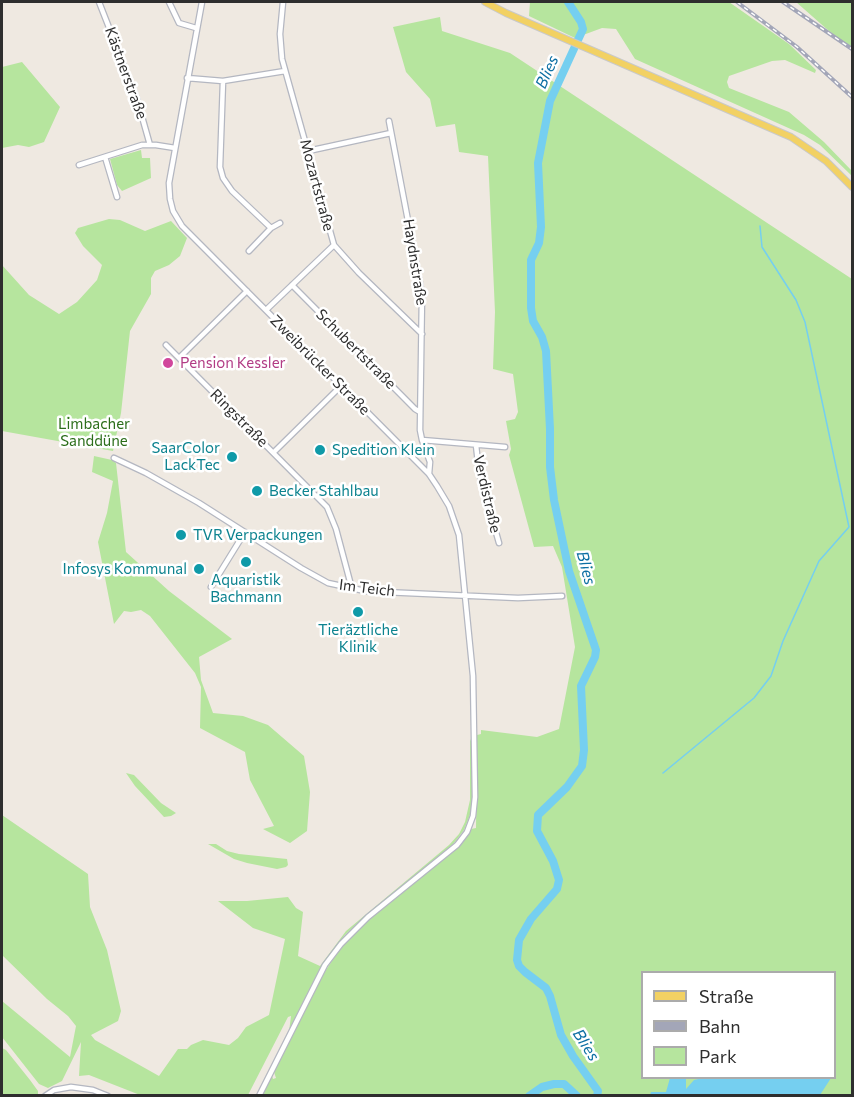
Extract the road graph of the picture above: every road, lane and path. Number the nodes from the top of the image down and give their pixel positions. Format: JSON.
{"nodes":[{"id":1,"x":99,"y":2,"type":"edge"},
{"id":2,"x":169,"y":2,"type":"edge"},
{"id":3,"x":202,"y":2,"type":"edge"},
{"id":4,"x":283,"y":2,"type":"edge"},
{"id":5,"x":485,"y":2,"type":"edge"},
{"id":6,"x":196,"y":28,"type":"junction"},
{"id":7,"x":285,"y":71,"type":"junction"},
{"id":8,"x":187,"y":78,"type":"junction"},
{"id":9,"x":223,"y":81,"type":"junction"},
{"id":10,"x":389,"y":122,"type":"dead end"},
{"id":11,"x":391,"y":133,"type":"junction"},
{"id":12,"x":150,"y":145,"type":"junction"},
{"id":13,"x":175,"y":148,"type":"junction"},
{"id":14,"x":308,"y":151,"type":"junction"},
{"id":15,"x":105,"y":157,"type":"junction"},
{"id":16,"x":80,"y":165,"type":"dead end"},
{"id":17,"x":852,"y":187,"type":"edge"},
{"id":18,"x":117,"y":197,"type":"dead end"},
{"id":19,"x":280,"y":223,"type":"dead end"},
{"id":20,"x":271,"y":228,"type":"junction"},
{"id":21,"x":334,"y":245,"type":"junction"},
{"id":22,"x":249,"y":251,"type":"dead end"},
{"id":23,"x":292,"y":285,"type":"junction"},
{"id":24,"x":247,"y":291,"type":"junction"},
{"id":25,"x":266,"y":310,"type":"junction"},
{"id":26,"x":422,"y":334,"type":"junction"},
{"id":27,"x":166,"y":345,"type":"dead end"},
{"id":28,"x":179,"y":358,"type":"junction"},
{"id":29,"x":340,"y":386,"type":"junction"},
{"id":30,"x":420,"y":412,"type":"junction"},
{"id":31,"x":422,"y":440,"type":"junction"},
{"id":32,"x":476,"y":445,"type":"junction"},
{"id":33,"x":505,"y":447,"type":"dead end"},
{"id":34,"x":274,"y":452,"type":"junction"},
{"id":35,"x":114,"y":458,"type":"dead end"},
{"id":36,"x":429,"y":474,"type":"junction"},
{"id":37,"x":245,"y":532,"type":"junction"},
{"id":38,"x":499,"y":543,"type":"dead end"},
{"id":39,"x":211,"y":587,"type":"dead end"},
{"id":40,"x":352,"y":589,"type":"junction"},
{"id":41,"x":466,"y":595,"type":"junction"},
{"id":42,"x":562,"y":596,"type":"dead end"},
{"id":43,"x":45,"y":1095,"type":"edge"},
{"id":44,"x":108,"y":1095,"type":"edge"},
{"id":45,"x":259,"y":1095,"type":"edge"}],
"edges":[{"from":1,"to":12,"type":"street","name":"Kästnerstraße"},
{"from":2,"to":6,"type":"street"},
{"from":3,"to":6,"type":"street","name":"Zweibrücker Straße"},
{"from":4,"to":7,"type":"street","name":"Mozartstraße"},
{"from":5,"to":17,"type":"main road"},
{"from":6,"to":8,"type":"street","name":"Zweibrücker Straße"},
{"from":7,"to":9,"type":"street"},
{"from":7,"to":14,"type":"street","name":"Mozartstraße"},
{"from":8,"to":9,"type":"street"},
{"from":8,"to":13,"type":"street","name":"Zweibrücker Straße"},
{"from":9,"to":20,"type":"street"},
{"from":10,"to":11,"type":"street","name":"Haydnstraße"},
{"from":11,"to":14,"type":"street"},
{"from":11,"to":26,"type":"street","name":"Haydnstraße"},
{"from":12,"to":13,"type":"street"},
{"from":12,"to":15,"type":"street"},
{"from":13,"to":24,"type":"street","name":"Zweibrücker Straße"},
{"from":14,"to":21,"type":"street","name":"Mozartstraße"},
{"from":15,"to":16,"type":"street"},
{"from":15,"to":18,"type":"street"},
{"from":19,"to":20,"type":"street"},
{"from":20,"to":22,"type":"street"},
{"from":21,"to":23,"type":"street"},
{"from":21,"to":26,"type":"street","name":"Mozartstraße"},
{"from":23,"to":25,"type":"street"},
{"from":23,"to":30,"type":"street","name":"Schubertstraße"},
{"from":24,"to":25,"type":"street","name":"Zweibrücker Straße"},
{"from":24,"to":28,"type":"street"},
{"from":25,"to":29,"type":"street","name":"Zweibrücker Straße"},
{"from":26,"to":30,"type":"street","name":"Haydnstraße"},
{"from":27,"to":28,"type":"street","name":"Ringstraße"},
{"from":28,"to":34,"type":"street","name":"Ringstraße"},
{"from":29,"to":34,"type":"street","name":"Ringstraße"},
{"from":29,"to":36,"type":"street","name":"Zweibrücker Straße"},
{"from":30,"to":31,"type":"street","name":"Haydnstraße"},
{"from":31,"to":32,"type":"street"},
{"from":31,"to":36,"type":"street","name":"Haydnstraße"},
{"from":32,"to":33,"type":"street"},
{"from":32,"to":38,"type":"street","name":"Verdistraße"},
{"from":34,"to":40,"type":"street","name":"Ringstraße"},
{"from":35,"to":37,"type":"street","name":"Im Teich"},
{"from":36,"to":41,"type":"street","name":"Zweibrücker Straße"},
{"from":37,"to":39,"type":"street"},
{"from":37,"to":40,"type":"street","name":"Im Teich"},
{"from":40,"to":41,"type":"street","name":"Im Teich"},
{"from":41,"to":42,"type":"street","name":"Im Teich"},
{"from":41,"to":45,"type":"street","name":"Zweibrücker Straße"},
{"from":43,"to":44,"type":"street"}]}
